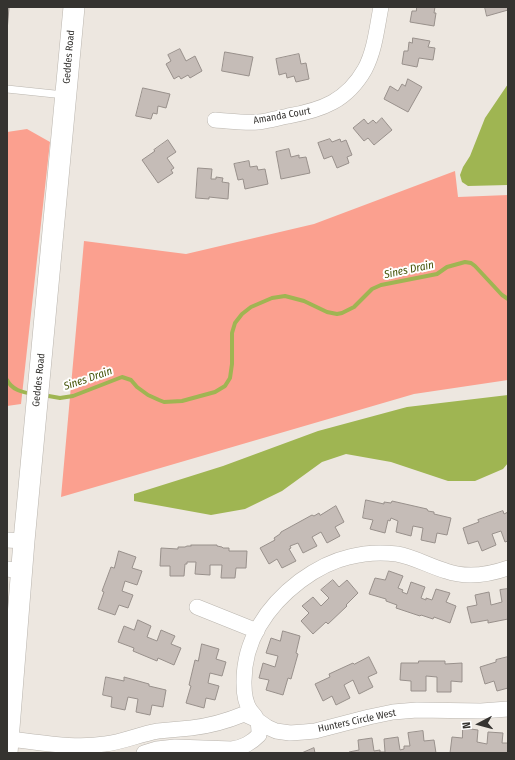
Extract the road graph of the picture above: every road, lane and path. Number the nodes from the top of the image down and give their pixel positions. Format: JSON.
{"nodes":[{"id":1,"x":74,"y":7,"type":"edge"},
{"id":2,"x":380,"y":7,"type":"edge"},
{"id":3,"x":7,"y":89,"type":"edge"},
{"id":4,"x":66,"y":95,"type":"junction"},
{"id":5,"x":215,"y":120,"type":"dead end"},
{"id":6,"x":16,"y":540,"type":"edge"},
{"id":7,"x":508,"y":568,"type":"edge"},
{"id":8,"x":14,"y":570,"type":"edge"},
{"id":9,"x":197,"y":607,"type":"dead end"},
{"id":10,"x":257,"y":630,"type":"junction"},
{"id":11,"x":508,"y":709,"type":"edge"},
{"id":12,"x":257,"y":720,"type":"junction"},
{"id":13,"x":8,"y":746,"type":"edge"},
{"id":14,"x":144,"y":753,"type":"edge"}],
"edges":[{"from":1,"to":4,"type":"main road","name":"Geddes Road"},
{"from":2,"to":5,"type":"street","name":"Amanda Court"},
{"from":3,"to":4,"type":"lane"},
{"from":4,"to":6,"type":"main road","name":"Geddes Road"},
{"from":6,"to":8,"type":"main road","name":"Geddes Road"},
{"from":7,"to":10,"type":"street"},
{"from":8,"to":13,"type":"main road","name":"Geddes Road"},
{"from":9,"to":10,"type":"street"},
{"from":10,"to":12,"type":"street"},
{"from":11,"to":12,"type":"street","name":"Hunters Circle West"},
{"from":12,"to":13,"type":"street"},
{"from":12,"to":14,"type":"street"}]}
